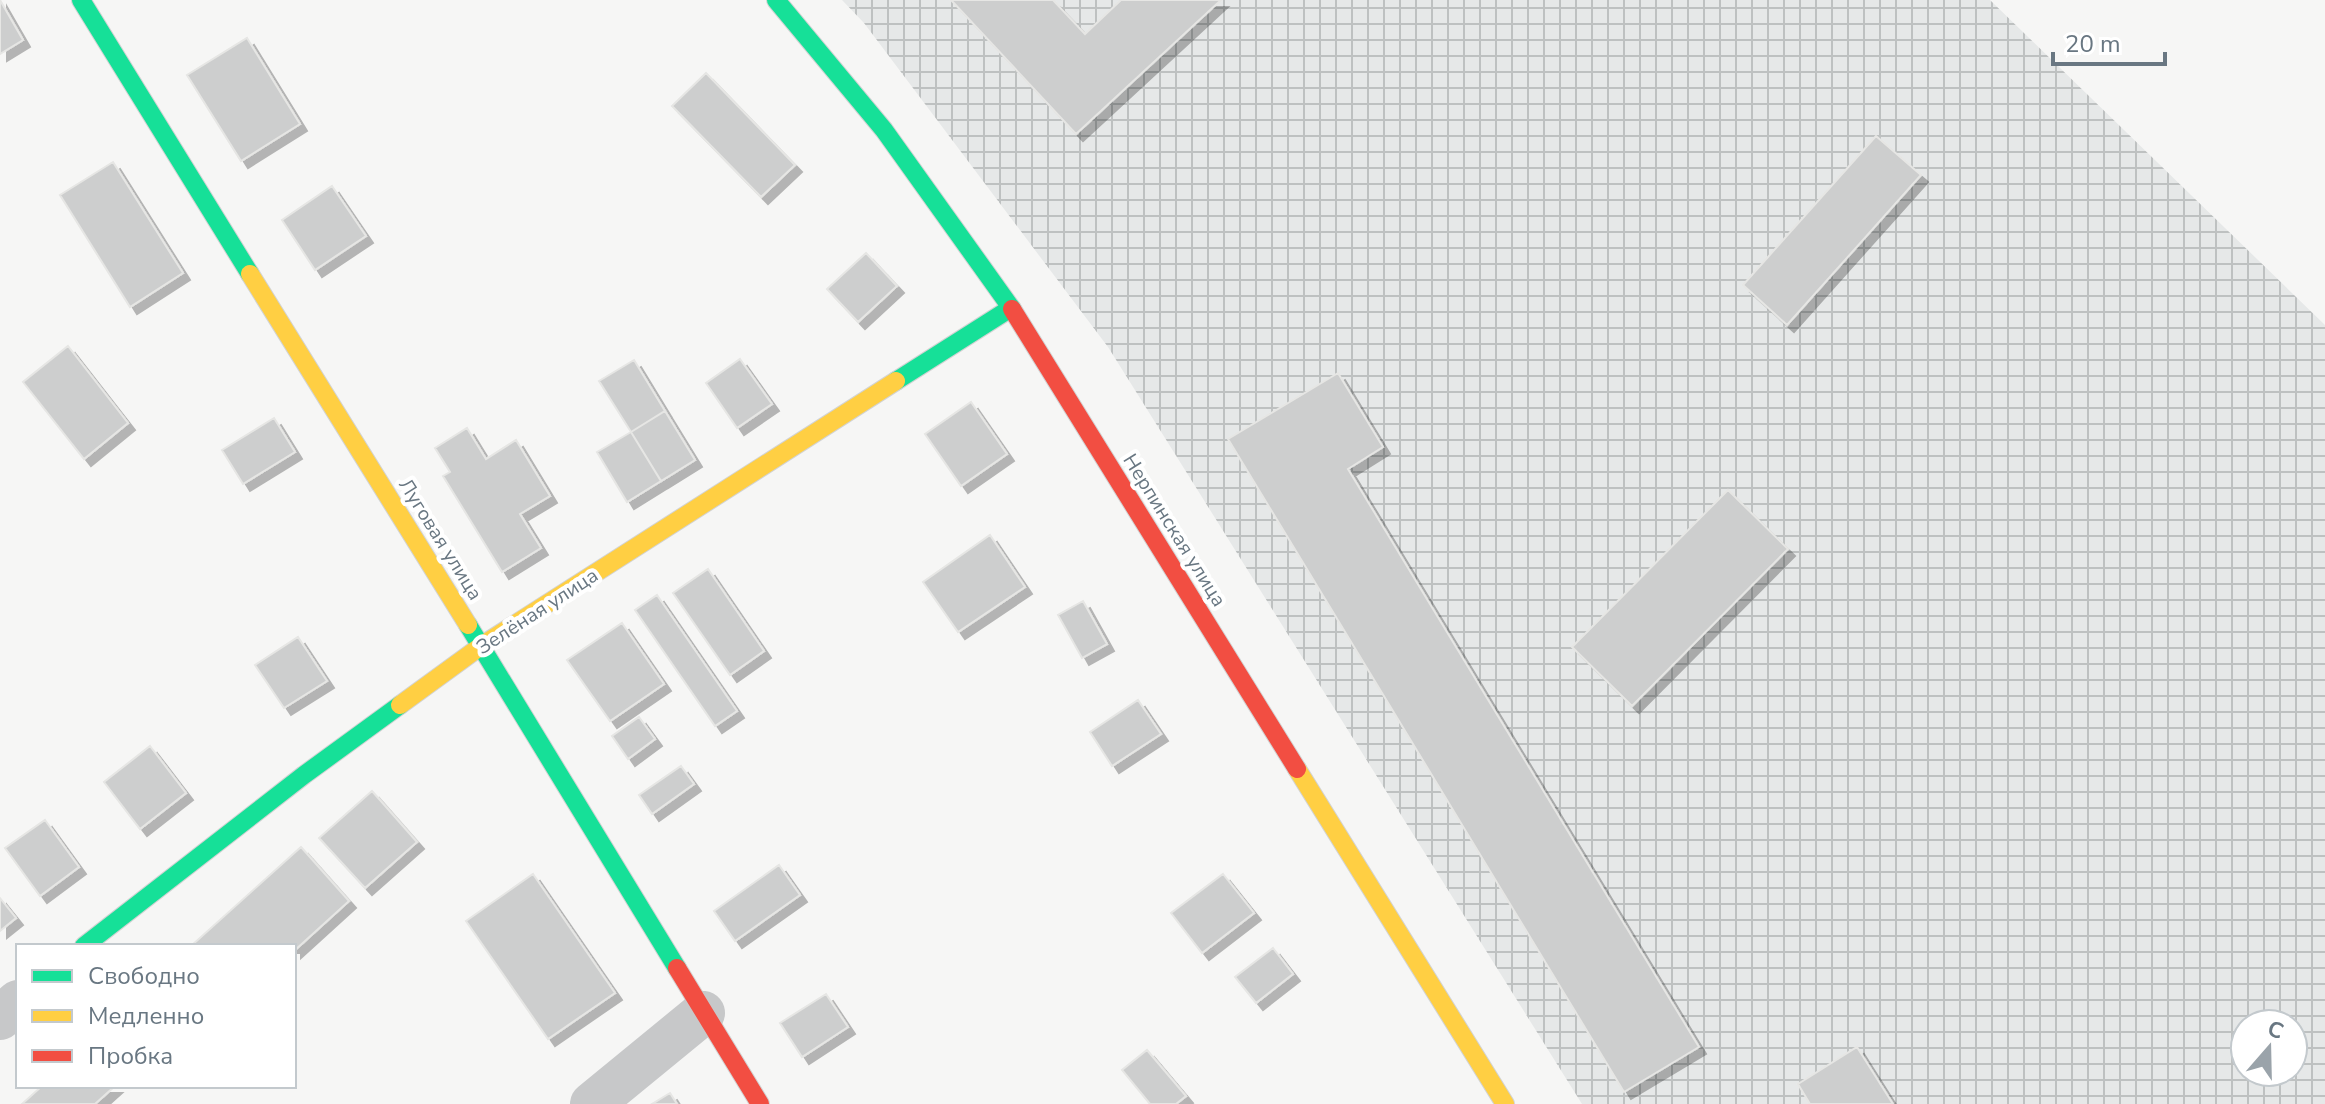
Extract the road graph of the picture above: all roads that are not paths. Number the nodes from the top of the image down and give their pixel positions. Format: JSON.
{"nodes":[{"id":1,"x":81,"y":0,"type":"edge"},
{"id":2,"x":776,"y":0,"type":"edge"},
{"id":3,"x":1011,"y":308,"type":"junction"},
{"id":4,"x":481,"y":646,"type":"junction"},
{"id":5,"x":87,"y":944,"type":"edge"},
{"id":6,"x":16,"y":1004,"type":"edge"},
{"id":7,"x":703,"y":1013,"type":"junction"},
{"id":8,"x":0,"y":1018,"type":"edge"},
{"id":9,"x":592,"y":1104,"type":"edge"},
{"id":10,"x":760,"y":1104,"type":"edge"},
{"id":11,"x":1505,"y":1104,"type":"edge"}],
"edges":[{"from":1,"to":4,"type":"street","name":"Луговая улица"},
{"from":2,"to":3,"type":"street","name":"Нерпинская улица"},
{"from":3,"to":4,"type":"street","name":"Зелёная улица"},
{"from":3,"to":11,"type":"street","name":"Нерпинская улица"},
{"from":4,"to":5,"type":"street","name":"Зелёная улица"},
{"from":4,"to":7,"type":"street","name":"Луговая улица"},
{"from":6,"to":8,"type":"street"},
{"from":7,"to":9,"type":"street"},
{"from":7,"to":10,"type":"street","name":"Луговая улица"}]}
